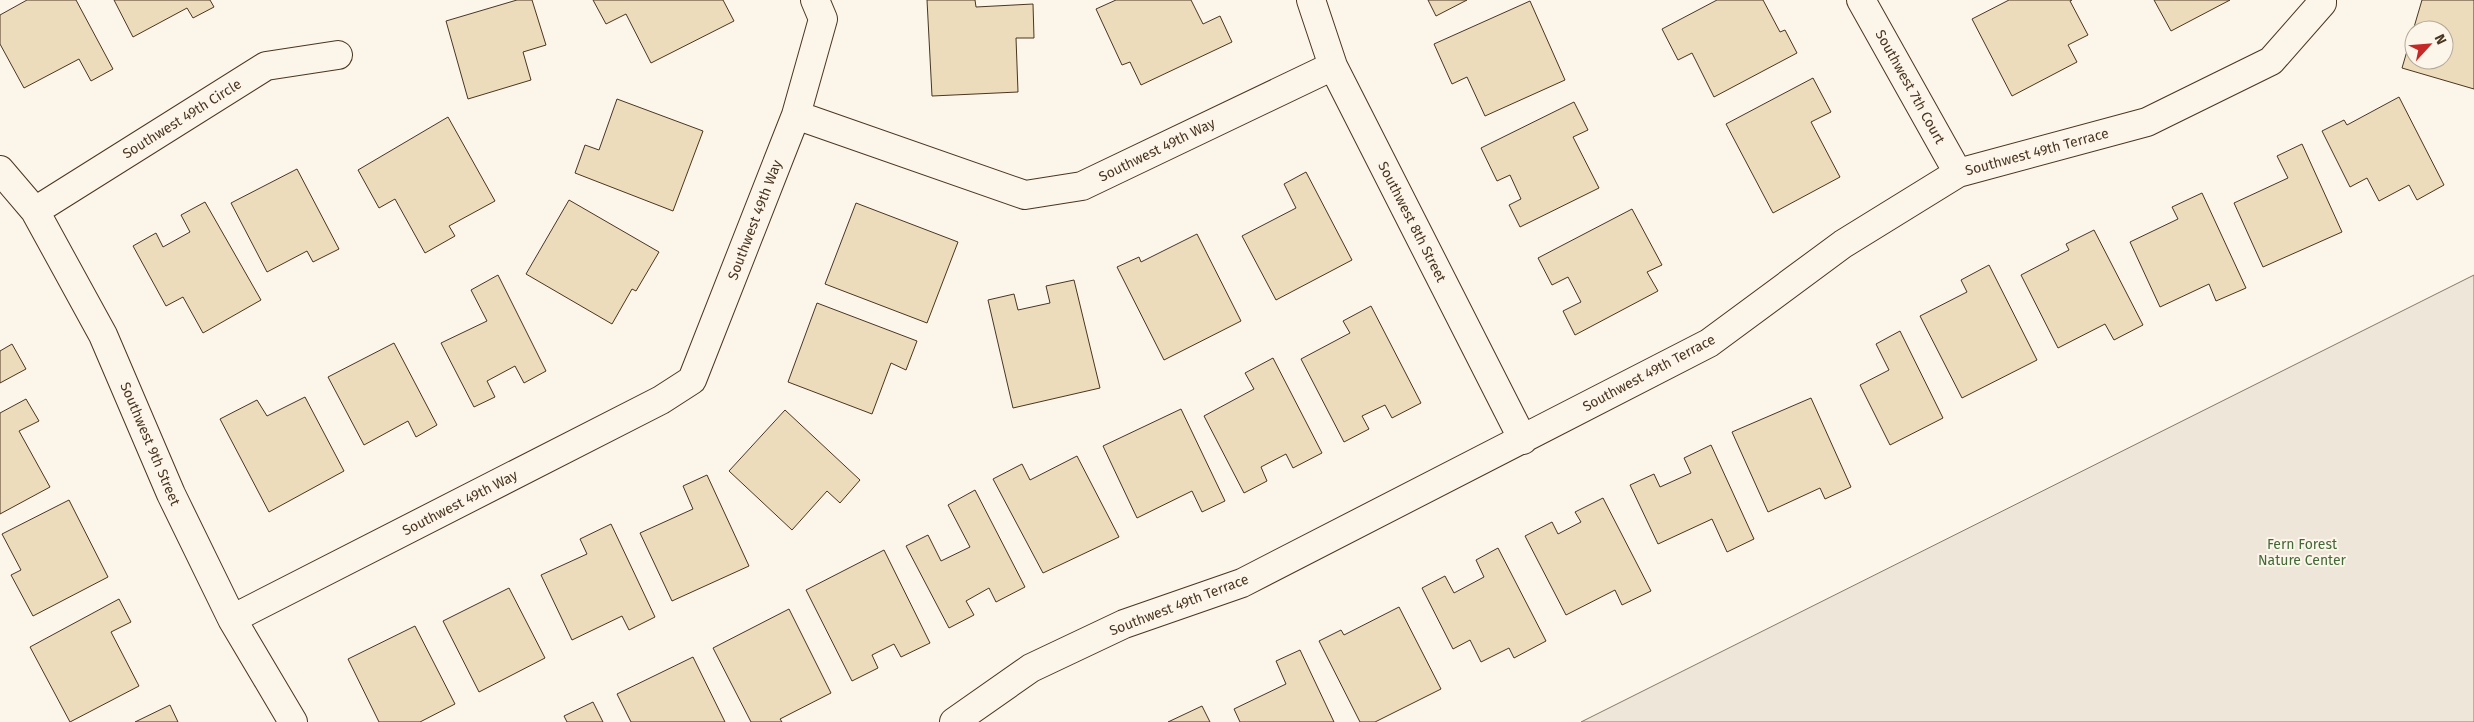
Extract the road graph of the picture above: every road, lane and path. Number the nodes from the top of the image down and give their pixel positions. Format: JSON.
{"nodes":[{"id":1,"x":815,"y":0,"type":"edge"},
{"id":2,"x":1311,"y":0,"type":"edge"},
{"id":3,"x":1861,"y":0,"type":"edge"},
{"id":4,"x":2322,"y":1,"type":"edge"},
{"id":5,"x":338,"y":55,"type":"dead end"},
{"id":6,"x":1333,"y":66,"type":"junction"},
{"id":7,"x":796,"y":116,"type":"junction"},
{"id":8,"x":0,"y":170,"type":"edge"},
{"id":9,"x":1958,"y":173,"type":"junction"},
{"id":10,"x":35,"y":211,"type":"junction"},
{"id":11,"x":1523,"y":440,"type":"junction"},
{"id":12,"x":232,"y":619,"type":"junction"},
{"id":13,"x":293,"y":722,"type":"edge"},
{"id":14,"x":954,"y":722,"type":"edge"}],
"edges":[{"from":1,"to":7,"type":"street"},
{"from":2,"to":6,"type":"street","name":"Southwest 8th Street"},
{"from":3,"to":9,"type":"street","name":"Southwest 7th Court"},
{"from":4,"to":9,"type":"street","name":"Southwest 49th Terrace"},
{"from":5,"to":10,"type":"street","name":"Southwest 49th Circle"},
{"from":6,"to":7,"type":"street","name":"Southwest 49th Way"},
{"from":6,"to":11,"type":"street","name":"Southwest 8th Street"},
{"from":7,"to":12,"type":"street","name":"Southwest 49th Way"},
{"from":8,"to":10,"type":"street","name":"Southwest 9th Street"},
{"from":9,"to":11,"type":"street","name":"Southwest 49th Terrace"},
{"from":10,"to":12,"type":"street","name":"Southwest 9th Street"},
{"from":11,"to":14,"type":"street","name":"Southwest 49th Terrace"},
{"from":12,"to":13,"type":"street","name":"Southwest 9th Street"}]}
